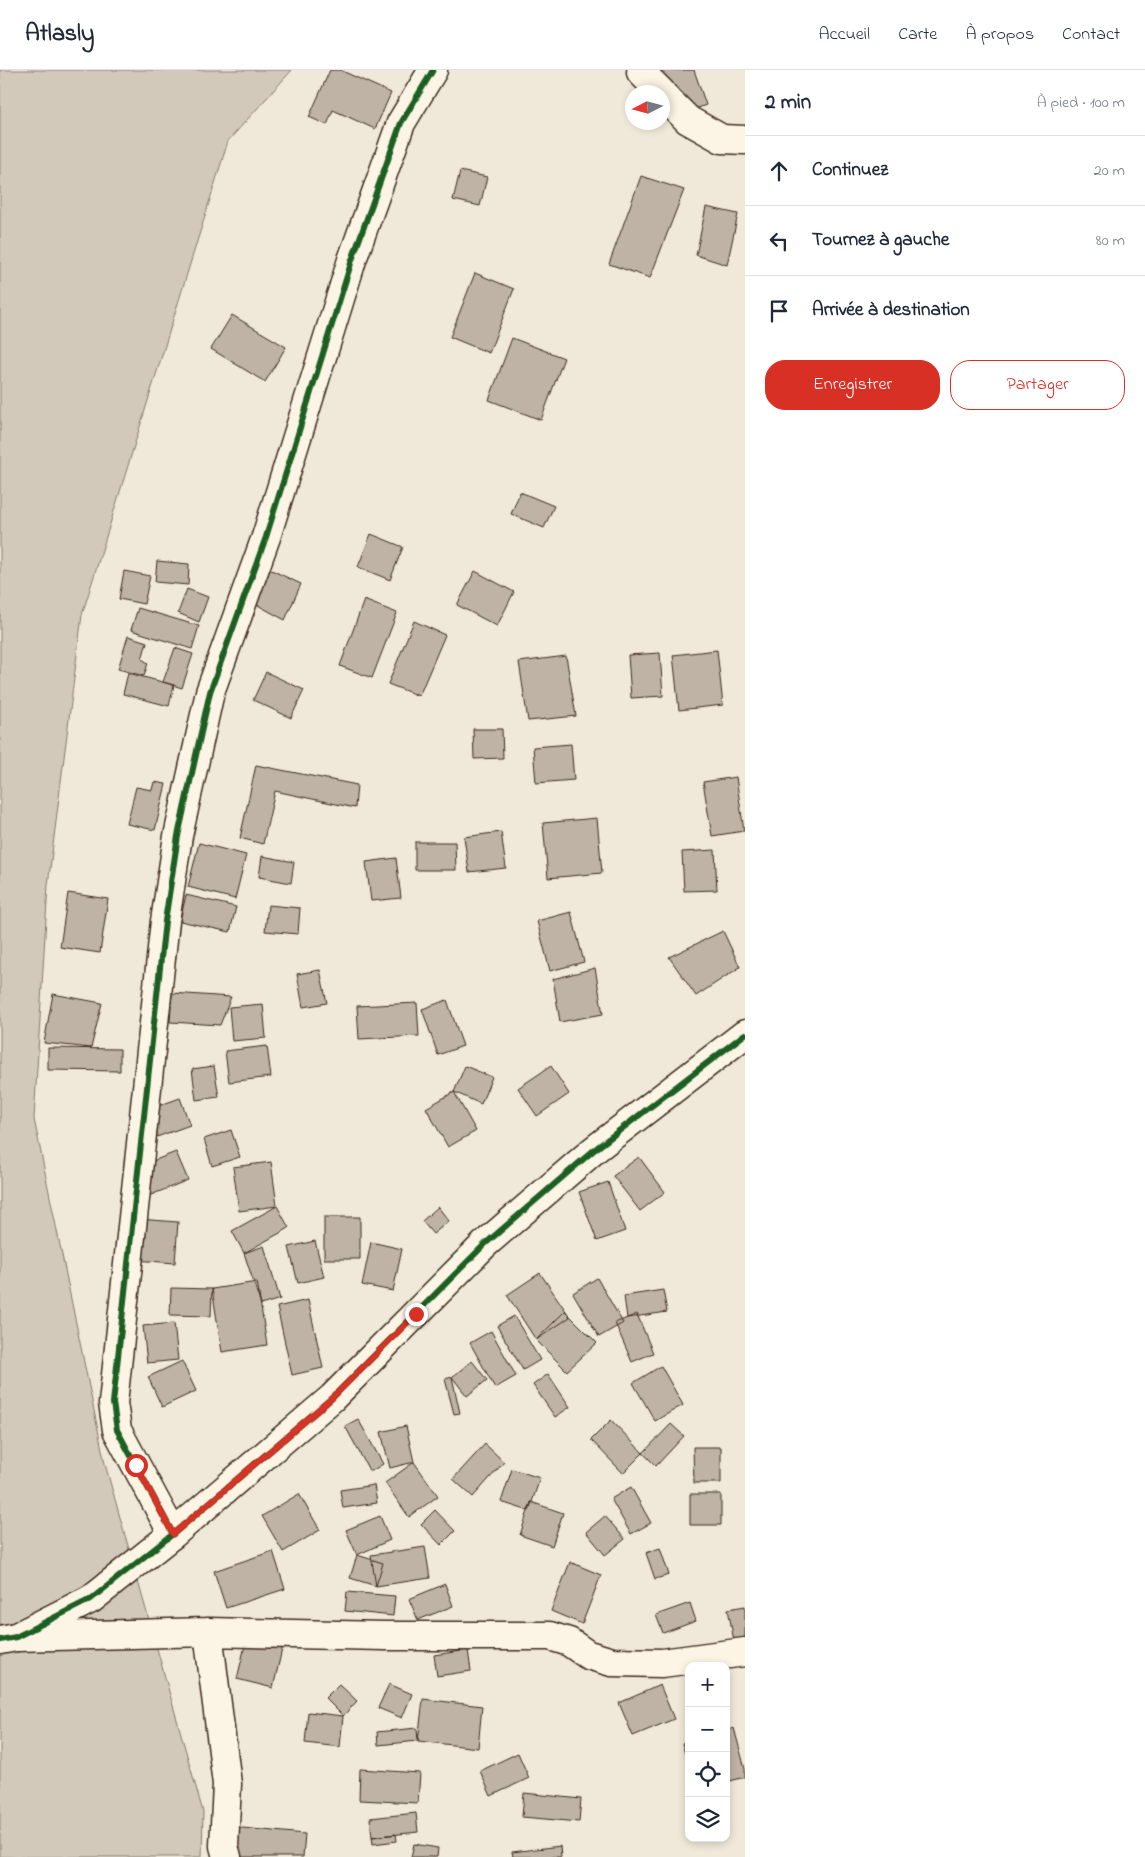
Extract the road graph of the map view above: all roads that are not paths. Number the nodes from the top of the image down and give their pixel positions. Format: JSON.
{"nodes":[{"id":1,"x":433,"y":70,"type":"edge"},
{"id":2,"x":641,"y":72,"type":"dead end"},
{"id":3,"x":654,"y":85,"type":"edge"},
{"id":4,"x":670,"y":101,"type":"edge"},
{"id":5,"x":745,"y":140,"type":"edge"},
{"id":6,"x":745,"y":1034,"type":"edge"},
{"id":7,"x":173,"y":1534,"type":"junction"},
{"id":8,"x":208,"y":1632,"type":"junction"},
{"id":9,"x":8,"y":1638,"type":"edge"},
{"id":10,"x":745,"y":1652,"type":"edge"},
{"id":11,"x":227,"y":1857,"type":"edge"}],
"edges":[{"from":1,"to":7,"type":"street"},
{"from":2,"to":3,"type":"street"},
{"from":4,"to":5,"type":"street"},
{"from":6,"to":7,"type":"street"},
{"from":7,"to":9,"type":"street"},
{"from":8,"to":9,"type":"street"},
{"from":8,"to":10,"type":"street"},
{"from":8,"to":11,"type":"street"}]}
